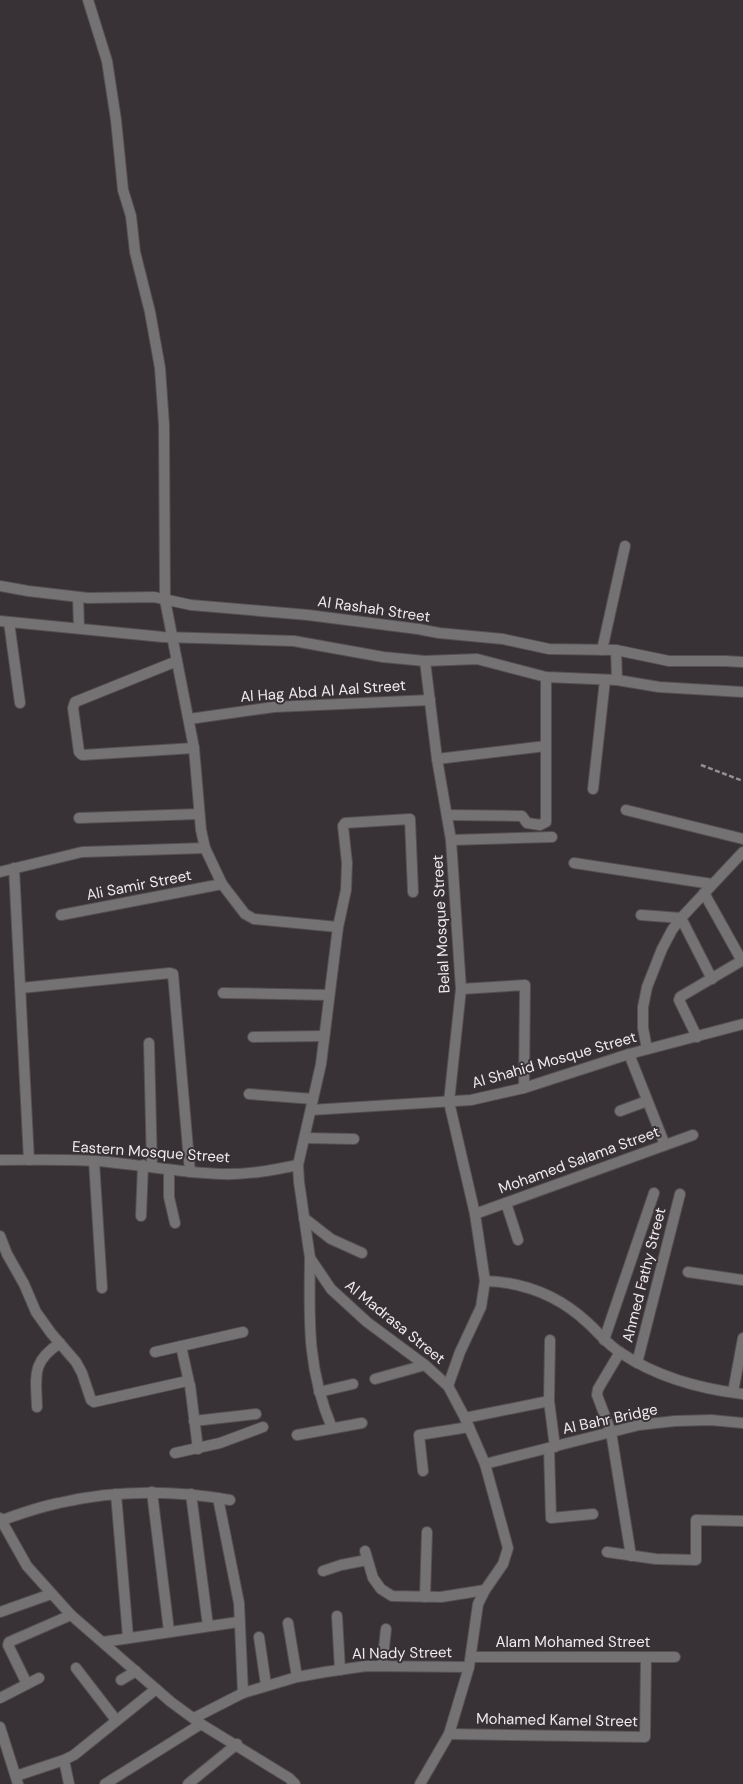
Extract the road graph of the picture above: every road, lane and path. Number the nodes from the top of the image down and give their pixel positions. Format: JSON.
{"nodes":[{"id":1,"x":88,"y":0,"type":"edge"},
{"id":2,"x":625,"y":546,"type":"dead end"},
{"id":3,"x":0,"y":586,"type":"edge"},
{"id":4,"x":78,"y":601,"type":"junction"},
{"id":5,"x":166,"y":604,"type":"junction"},
{"id":6,"x":4,"y":621,"type":"edge"},
{"id":7,"x":78,"y":624,"type":"junction"},
{"id":8,"x":171,"y":634,"type":"junction"},
{"id":9,"x":602,"y":650,"type":"junction"},
{"id":10,"x":616,"y":653,"type":"junction"},
{"id":11,"x":177,"y":661,"type":"junction"},
{"id":12,"x":425,"y":661,"type":"junction"},
{"id":13,"x":743,"y":662,"type":"edge"},
{"id":14,"x":546,"y":676,"type":"junction"},
{"id":15,"x":617,"y":677,"type":"junction"},
{"id":16,"x":606,"y":680,"type":"junction"},
{"id":17,"x":743,"y":692,"type":"edge"},
{"id":18,"x":430,"y":700,"type":"junction"},
{"id":19,"x":20,"y":703,"type":"dead end"},
{"id":20,"x":189,"y":719,"type":"junction"},
{"id":21,"x":546,"y":746,"type":"junction"},
{"id":22,"x":194,"y":748,"type":"junction"},
{"id":23,"x":437,"y":759,"type":"junction"},
{"id":24,"x":701,"y":766,"type":"dead end"},
{"id":25,"x":743,"y":781,"type":"edge"},
{"id":26,"x":594,"y":789,"type":"dead end"},
{"id":27,"x":626,"y":810,"type":"dead end"},
{"id":28,"x":199,"y":814,"type":"junction"},
{"id":29,"x":448,"y":815,"type":"junction"},
{"id":30,"x":79,"y":818,"type":"dead end"},
{"id":31,"x":552,"y":837,"type":"dead end"},
{"id":32,"x":743,"y":839,"type":"edge"},
{"id":33,"x":451,"y":840,"type":"junction"},
{"id":34,"x":205,"y":848,"type":"junction"},
{"id":35,"x":743,"y":852,"type":"edge"},
{"id":36,"x":574,"y":863,"type":"dead end"},
{"id":37,"x":14,"y":868,"type":"junction"},
{"id":38,"x":0,"y":872,"type":"edge"},
{"id":39,"x":222,"y":884,"type":"junction"},
{"id":40,"x":712,"y":884,"type":"junction"},
{"id":41,"x":413,"y":892,"type":"dead end"},
{"id":42,"x":704,"y":893,"type":"junction"},
{"id":43,"x":61,"y":914,"type":"dead end"},
{"id":44,"x":641,"y":915,"type":"dead end"},
{"id":45,"x":681,"y":918,"type":"junction"},
{"id":46,"x":338,"y":927,"type":"junction"},
{"id":47,"x":742,"y":961,"type":"edge"},
{"id":48,"x":712,"y":979,"type":"junction"},
{"id":49,"x":21,"y":988,"type":"junction"},
{"id":50,"x":461,"y":989,"type":"junction"},
{"id":51,"x":223,"y":993,"type":"dead end"},
{"id":52,"x":329,"y":995,"type":"junction"},
{"id":53,"x":743,"y":1024,"type":"edge"},
{"id":54,"x":323,"y":1036,"type":"junction"},
{"id":55,"x":253,"y":1037,"type":"dead end"},
{"id":56,"x":697,"y":1037,"type":"junction"},
{"id":57,"x":149,"y":1043,"type":"dead end"},
{"id":58,"x":646,"y":1050,"type":"junction"},
{"id":59,"x":629,"y":1054,"type":"junction"},
{"id":60,"x":524,"y":1088,"type":"junction"},
{"id":61,"x":249,"y":1094,"type":"dead end"},
{"id":62,"x":313,"y":1099,"type":"junction"},
{"id":63,"x":647,"y":1101,"type":"junction"},
{"id":64,"x":449,"y":1102,"type":"junction"},
{"id":65,"x":311,"y":1110,"type":"junction"},
{"id":66,"x":620,"y":1110,"type":"dead end"},
{"id":67,"x":693,"y":1135,"type":"dead end"},
{"id":68,"x":305,"y":1138,"type":"junction"},
{"id":69,"x":354,"y":1139,"type":"dead end"},
{"id":70,"x":664,"y":1145,"type":"junction"},
{"id":71,"x":0,"y":1160,"type":"edge"},
{"id":72,"x":29,"y":1160,"type":"junction"},
{"id":73,"x":94,"y":1161,"type":"junction"},
{"id":74,"x":298,"y":1165,"type":"junction"},
{"id":75,"x":148,"y":1166,"type":"junction"},
{"id":76,"x":169,"y":1170,"type":"junction"},
{"id":77,"x":190,"y":1172,"type":"junction"},
{"id":78,"x":654,"y":1193,"type":"dead end"},
{"id":79,"x":680,"y":1194,"type":"dead end"},
{"id":80,"x":506,"y":1203,"type":"junction"},
{"id":81,"x":475,"y":1214,"type":"junction"},
{"id":82,"x":141,"y":1216,"type":"dead end"},
{"id":83,"x":304,"y":1218,"type":"junction"},
{"id":84,"x":176,"y":1223,"type":"dead end"},
{"id":85,"x":0,"y":1236,"type":"edge"},
{"id":86,"x":518,"y":1240,"type":"dead end"},
{"id":87,"x":362,"y":1253,"type":"dead end"},
{"id":88,"x":310,"y":1258,"type":"junction"},
{"id":89,"x":688,"y":1272,"type":"dead end"},
{"id":90,"x":743,"y":1280,"type":"edge"},
{"id":91,"x":485,"y":1281,"type":"junction"},
{"id":92,"x":102,"y":1288,"type":"dead end"},
{"id":93,"x":243,"y":1332,"type":"dead end"},
{"id":94,"x":743,"y":1338,"type":"edge"},
{"id":95,"x":550,"y":1340,"type":"dead end"},
{"id":96,"x":604,"y":1340,"type":"junction"},
{"id":97,"x":60,"y":1343,"type":"junction"},
{"id":98,"x":181,"y":1346,"type":"junction"},
{"id":99,"x":155,"y":1352,"type":"dead end"},
{"id":100,"x":620,"y":1352,"type":"junction"},
{"id":101,"x":637,"y":1363,"type":"junction"},
{"id":102,"x":425,"y":1365,"type":"junction"},
{"id":103,"x":375,"y":1379,"type":"dead end"},
{"id":104,"x":189,"y":1382,"type":"junction"},
{"id":105,"x":353,"y":1384,"type":"dead end"},
{"id":106,"x":448,"y":1386,"type":"junction"},
{"id":107,"x":319,"y":1392,"type":"junction"},
{"id":108,"x":738,"y":1393,"type":"edge"},
{"id":109,"x":549,"y":1401,"type":"junction"},
{"id":110,"x":37,"y":1407,"type":"dead end"},
{"id":111,"x":256,"y":1414,"type":"dead end"},
{"id":112,"x":194,"y":1421,"type":"junction"},
{"id":113,"x":467,"y":1422,"type":"junction"},
{"id":114,"x":362,"y":1423,"type":"dead end"},
{"id":115,"x":743,"y":1423,"type":"edge"},
{"id":116,"x":263,"y":1426,"type":"dead end"},
{"id":117,"x":332,"y":1428,"type":"junction"},
{"id":118,"x":611,"y":1432,"type":"junction"},
{"id":119,"x":297,"y":1435,"type":"dead end"},
{"id":120,"x":552,"y":1447,"type":"junction"},
{"id":121,"x":198,"y":1449,"type":"junction"},
{"id":122,"x":175,"y":1453,"type":"dead end"},
{"id":123,"x":485,"y":1464,"type":"junction"},
{"id":124,"x":423,"y":1471,"type":"dead end"},
{"id":125,"x":152,"y":1492,"type":"junction"},
{"id":126,"x":116,"y":1494,"type":"junction"},
{"id":127,"x":191,"y":1494,"type":"junction"},
{"id":128,"x":218,"y":1498,"type":"junction"},
{"id":129,"x":230,"y":1500,"type":"dead end"},
{"id":130,"x":593,"y":1514,"type":"dead end"},
{"id":131,"x":0,"y":1520,"type":"edge"},
{"id":132,"x":743,"y":1521,"type":"edge"},
{"id":133,"x":427,"y":1532,"type":"dead end"},
{"id":134,"x":607,"y":1552,"type":"dead end"},
{"id":135,"x":631,"y":1556,"type":"junction"},
{"id":136,"x":323,"y":1571,"type":"dead end"},
{"id":137,"x":485,"y":1590,"type":"junction"},
{"id":138,"x":51,"y":1594,"type":"junction"},
{"id":139,"x":425,"y":1597,"type":"junction"},
{"id":140,"x":0,"y":1612,"type":"edge"},
{"id":141,"x":71,"y":1615,"type":"junction"},
{"id":142,"x":337,"y":1616,"type":"dead end"},
{"id":143,"x":238,"y":1622,"type":"junction"},
{"id":144,"x":288,"y":1623,"type":"dead end"},
{"id":145,"x":208,"y":1626,"type":"junction"},
{"id":146,"x":386,"y":1629,"type":"dead end"},
{"id":147,"x":169,"y":1631,"type":"junction"},
{"id":148,"x":128,"y":1637,"type":"junction"},
{"id":149,"x":259,"y":1637,"type":"dead end"},
{"id":150,"x":103,"y":1642,"type":"junction"},
{"id":151,"x":646,"y":1657,"type":"junction"},
{"id":152,"x":674,"y":1658,"type":"dead end"},
{"id":153,"x":470,"y":1662,"type":"junction"},
{"id":154,"x":382,"y":1666,"type":"junction"},
{"id":155,"x":76,"y":1668,"type":"dead end"},
{"id":156,"x":340,"y":1670,"type":"junction"},
{"id":157,"x":136,"y":1671,"type":"junction"},
{"id":158,"x":297,"y":1677,"type":"junction"},
{"id":159,"x":39,"y":1678,"type":"dead end"},
{"id":160,"x":121,"y":1680,"type":"dead end"},
{"id":161,"x":27,"y":1684,"type":"junction"},
{"id":162,"x":266,"y":1685,"type":"junction"},
{"id":163,"x":156,"y":1689,"type":"junction"},
{"id":164,"x":243,"y":1693,"type":"junction"},
{"id":165,"x":0,"y":1698,"type":"edge"},
{"id":166,"x":116,"y":1720,"type":"junction"},
{"id":167,"x":198,"y":1721,"type":"junction"},
{"id":168,"x":0,"y":1727,"type":"edge"},
{"id":169,"x":449,"y":1734,"type":"junction"},
{"id":170,"x":237,"y":1744,"type":"junction"},
{"id":171,"x":64,"y":1760,"type":"junction"},
{"id":172,"x":17,"y":1780,"type":"edge"},
{"id":173,"x":292,"y":1781,"type":"edge"},
{"id":174,"x":69,"y":1784,"type":"edge"},
{"id":175,"x":105,"y":1784,"type":"edge"},
{"id":176,"x":188,"y":1784,"type":"edge"},
{"id":177,"x":280,"y":1784,"type":"edge"},
{"id":178,"x":420,"y":1784,"type":"edge"}],
"edges":[{"from":1,"to":5,"type":"street"},
{"from":2,"to":9,"type":"street"},
{"from":3,"to":4,"type":"street","name":"Al Rashah Street"},
{"from":4,"to":5,"type":"street","name":"Al Rashah Street"},
{"from":4,"to":7,"type":"street"},
{"from":5,"to":8,"type":"street"},
{"from":5,"to":9,"type":"street","name":"Al Rashah Street"},
{"from":6,"to":7,"type":"street"},
{"from":6,"to":19,"type":"street"},
{"from":7,"to":8,"type":"street"},
{"from":8,"to":11,"type":"street"},
{"from":8,"to":12,"type":"street"},
{"from":9,"to":10,"type":"street","name":"Al Rashah Street"},
{"from":10,"to":13,"type":"street","name":"Al Rashah Street"},
{"from":10,"to":15,"type":"street"},
{"from":11,"to":20,"type":"street"},
{"from":11,"to":22,"type":"street"},
{"from":12,"to":14,"type":"street"},
{"from":12,"to":18,"type":"street","name":"Belal Mosque Street"},
{"from":14,"to":16,"type":"street"},
{"from":14,"to":21,"type":"street"},
{"from":15,"to":16,"type":"street"},
{"from":15,"to":17,"type":"street"},
{"from":16,"to":26,"type":"street"},
{"from":18,"to":20,"type":"street","name":"Al Hag Abd Al Aal Street"},
{"from":18,"to":23,"type":"street","name":"Belal Mosque Street"},
{"from":20,"to":22,"type":"street"},
{"from":21,"to":23,"type":"street"},
{"from":21,"to":29,"type":"street"},
{"from":22,"to":28,"type":"street"},
{"from":23,"to":29,"type":"street","name":"Belal Mosque Street"},
{"from":24,"to":25,"type":"path"},
{"from":27,"to":32,"type":"street"},
{"from":28,"to":30,"type":"street"},
{"from":28,"to":34,"type":"street"},
{"from":29,"to":33,"type":"street","name":"Belal Mosque Street"},
{"from":31,"to":33,"type":"street"},
{"from":33,"to":50,"type":"street","name":"Belal Mosque Street"},
{"from":34,"to":37,"type":"street"},
{"from":34,"to":39,"type":"street"},
{"from":35,"to":40,"type":"street"},
{"from":36,"to":40,"type":"street"},
{"from":37,"to":38,"type":"street"},
{"from":37,"to":49,"type":"street"},
{"from":39,"to":43,"type":"street","name":"Ali Samir Street"},
{"from":39,"to":46,"type":"street"},
{"from":40,"to":42,"type":"street"},
{"from":41,"to":46,"type":"street","name":"Al Madrasa Street"},
{"from":42,"to":45,"type":"street"},
{"from":42,"to":47,"type":"street"},
{"from":44,"to":45,"type":"street"},
{"from":45,"to":48,"type":"street"},
{"from":45,"to":58,"type":"street"},
{"from":46,"to":52,"type":"street","name":"Al Madrasa Street"},
{"from":47,"to":48,"type":"street"},
{"from":48,"to":56,"type":"street"},
{"from":49,"to":72,"type":"street"},
{"from":49,"to":77,"type":"street"},
{"from":50,"to":60,"type":"street"},
{"from":50,"to":64,"type":"street","name":"Belal Mosque Street"},
{"from":51,"to":52,"type":"street"},
{"from":52,"to":54,"type":"street","name":"Al Madrasa Street"},
{"from":53,"to":56,"type":"street","name":"Al Shahid Mosque Street"},
{"from":54,"to":55,"type":"street"},
{"from":54,"to":62,"type":"street","name":"Al Madrasa Street"},
{"from":56,"to":58,"type":"street","name":"Al Shahid Mosque Street"},
{"from":57,"to":75,"type":"street"},
{"from":58,"to":59,"type":"street","name":"Al Shahid Mosque Street"},
{"from":59,"to":60,"type":"street","name":"Al Shahid Mosque Street"},
{"from":59,"to":63,"type":"street"},
{"from":60,"to":64,"type":"street","name":"Al Shahid Mosque Street"},
{"from":61,"to":62,"type":"street"},
{"from":62,"to":65,"type":"street","name":"Al Madrasa Street"},
{"from":63,"to":66,"type":"street"},
{"from":63,"to":70,"type":"street"},
{"from":64,"to":65,"type":"street","name":"Al Shahid Mosque Street"},
{"from":64,"to":81,"type":"street","name":"Belal Mosque Street"},
{"from":65,"to":68,"type":"street","name":"Al Madrasa Street"},
{"from":67,"to":70,"type":"street","name":"Mohamed Salama Street"},
{"from":68,"to":69,"type":"street"},
{"from":68,"to":74,"type":"street","name":"Al Madrasa Street"},
{"from":70,"to":80,"type":"street","name":"Mohamed Salama Street"},
{"from":71,"to":72,"type":"street","name":"Eastern Mosque Street"},
{"from":72,"to":73,"type":"street","name":"Eastern Mosque Street"},
{"from":73,"to":75,"type":"street","name":"Eastern Mosque Street"},
{"from":73,"to":92,"type":"street"},
{"from":74,"to":77,"type":"street","name":"Eastern Mosque Street"},
{"from":74,"to":83,"type":"street","name":"Al Madrasa Street"},
{"from":75,"to":76,"type":"street","name":"Eastern Mosque Street"},
{"from":75,"to":82,"type":"street"},
{"from":76,"to":77,"type":"street","name":"Eastern Mosque Street"},
{"from":76,"to":84,"type":"street"},
{"from":78,"to":96,"type":"street"},
{"from":79,"to":101,"type":"street","name":"Ahmed Fathy Street"},
{"from":80,"to":81,"type":"street","name":"Mohamed Salama Street"},
{"from":80,"to":86,"type":"street"},
{"from":81,"to":91,"type":"street","name":"Belal Mosque Street"},
{"from":83,"to":87,"type":"street"},
{"from":83,"to":88,"type":"street","name":"Al Madrasa Street"},
{"from":85,"to":97,"type":"street"},
{"from":88,"to":102,"type":"street","name":"Al Madrasa Street"},
{"from":88,"to":107,"type":"street"},
{"from":89,"to":90,"type":"street"},
{"from":91,"to":96,"type":"street"},
{"from":91,"to":106,"type":"street","name":"Belal Mosque Street"},
{"from":93,"to":98,"type":"street"},
{"from":94,"to":108,"type":"street"},
{"from":95,"to":109,"type":"street"},
{"from":96,"to":100,"type":"street"},
{"from":97,"to":104,"type":"street"},
{"from":97,"to":110,"type":"street"},
{"from":98,"to":99,"type":"street"},
{"from":98,"to":104,"type":"street"},
{"from":100,"to":101,"type":"street"},
{"from":100,"to":118,"type":"street"},
{"from":101,"to":108,"type":"street"},
{"from":102,"to":103,"type":"street"},
{"from":102,"to":106,"type":"street","name":"Al Madrasa Street"},
{"from":104,"to":112,"type":"street"},
{"from":105,"to":107,"type":"street"},
{"from":106,"to":113,"type":"street","name":"Al Madrasa Street"},
{"from":107,"to":117,"type":"street"},
{"from":109,"to":113,"type":"street"},
{"from":109,"to":120,"type":"street"},
{"from":111,"to":112,"type":"street"},
{"from":112,"to":121,"type":"street"},
{"from":113,"to":123,"type":"street","name":"Al Madrasa Street"},
{"from":113,"to":124,"type":"street"},
{"from":114,"to":117,"type":"street"},
{"from":115,"to":118,"type":"street","name":"Al Bahr Bridge"},
{"from":116,"to":121,"type":"street"},
{"from":117,"to":119,"type":"street"},
{"from":118,"to":120,"type":"street","name":"Al Bahr Bridge"},
{"from":118,"to":135,"type":"street"},
{"from":120,"to":123,"type":"street","name":"Al Bahr Bridge"},
{"from":120,"to":130,"type":"street"},
{"from":121,"to":122,"type":"street"},
{"from":123,"to":137,"type":"street","name":"Al Madrasa Street"},
{"from":125,"to":126,"type":"street"},
{"from":125,"to":127,"type":"street"},
{"from":125,"to":147,"type":"street"},
{"from":126,"to":131,"type":"street"},
{"from":126,"to":148,"type":"street"},
{"from":127,"to":128,"type":"street"},
{"from":127,"to":145,"type":"street"},
{"from":128,"to":129,"type":"street"},
{"from":128,"to":143,"type":"street"},
{"from":131,"to":138,"type":"street"},
{"from":132,"to":135,"type":"street"},
{"from":133,"to":139,"type":"street"},
{"from":134,"to":135,"type":"street"},
{"from":136,"to":139,"type":"street"},
{"from":137,"to":139,"type":"street"},
{"from":137,"to":153,"type":"street","name":"Al Madrasa Street"},
{"from":138,"to":140,"type":"street"},
{"from":138,"to":141,"type":"street"},
{"from":141,"to":150,"type":"street"},
{"from":141,"to":161,"type":"street"},
{"from":142,"to":156,"type":"street"},
{"from":143,"to":145,"type":"street"},
{"from":143,"to":164,"type":"street"},
{"from":144,"to":158,"type":"street"},
{"from":145,"to":147,"type":"street"},
{"from":146,"to":154,"type":"street"},
{"from":147,"to":148,"type":"street"},
{"from":148,"to":150,"type":"street"},
{"from":149,"to":162,"type":"street"},
{"from":150,"to":157,"type":"street"},
{"from":151,"to":152,"type":"street","name":"Alam Mohamed Street"},
{"from":151,"to":153,"type":"street","name":"Alam Mohamed Street"},
{"from":151,"to":169,"type":"street","name":"Mohamed Kamel Street"},
{"from":153,"to":154,"type":"street","name":"Al Nady Street"},
{"from":153,"to":169,"type":"street","name":"Al Madrasa Street"},
{"from":154,"to":156,"type":"street","name":"Al Nady Street"},
{"from":155,"to":166,"type":"street"},
{"from":156,"to":158,"type":"street","name":"Al Nady Street"},
{"from":157,"to":160,"type":"street"},
{"from":157,"to":163,"type":"street"},
{"from":158,"to":162,"type":"street","name":"Al Nady Street"},
{"from":159,"to":161,"type":"street"},
{"from":161,"to":165,"type":"street"},
{"from":162,"to":164,"type":"street","name":"Al Nady Street"},
{"from":163,"to":166,"type":"street"},
{"from":163,"to":167,"type":"street"},
{"from":164,"to":167,"type":"street","name":"Al Nady Street"},
{"from":166,"to":171,"type":"street"},
{"from":167,"to":170,"type":"street"},
{"from":167,"to":175,"type":"street","name":"Al Nady Street"},
{"from":168,"to":172,"type":"street"},
{"from":169,"to":178,"type":"street","name":"Al Madrasa Street"},
{"from":170,"to":173,"type":"street"},
{"from":170,"to":176,"type":"street"},
{"from":171,"to":172,"type":"street"},
{"from":171,"to":174,"type":"street"},
{"from":173,"to":177,"type":"street"}]}
